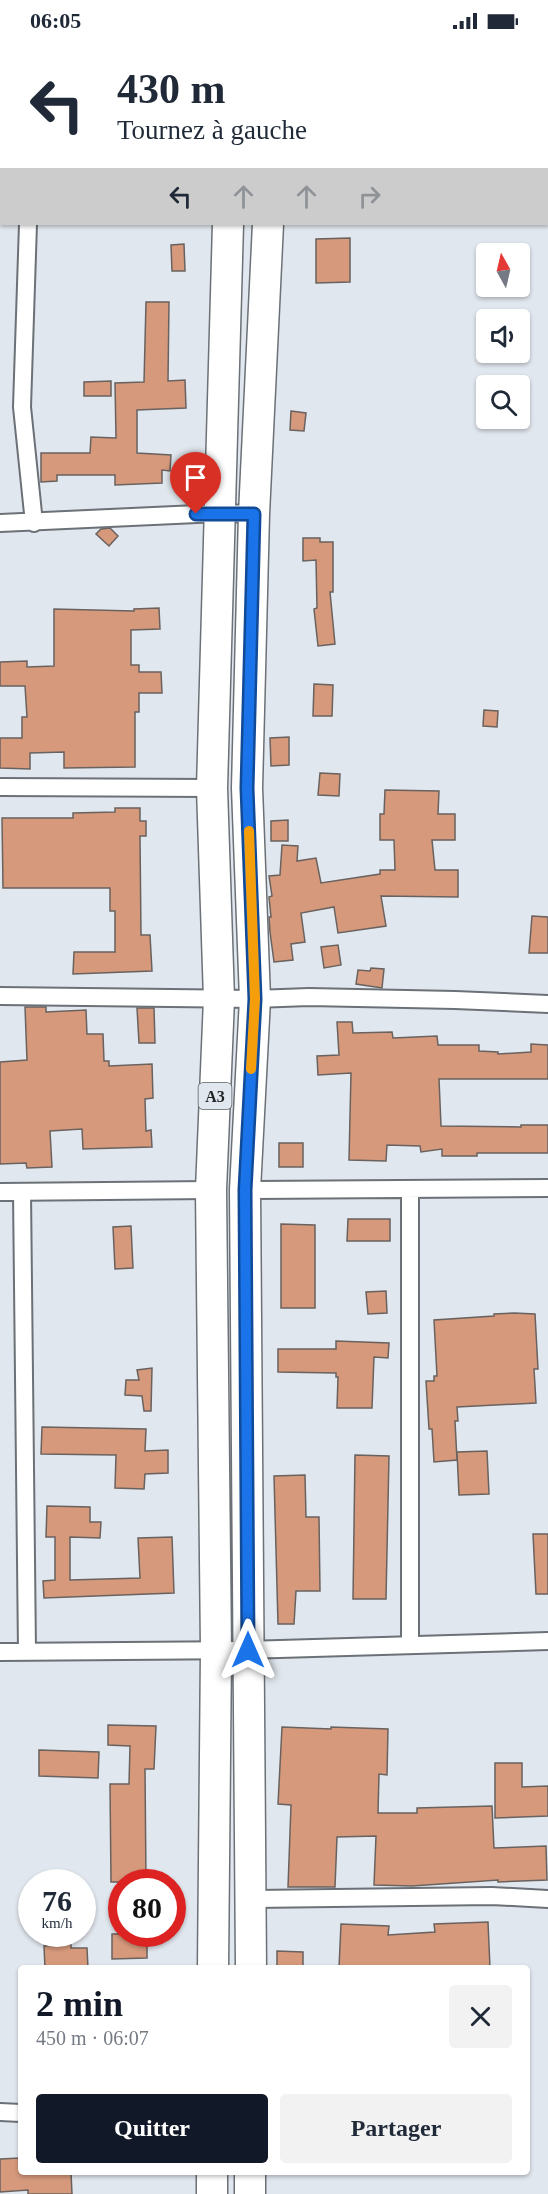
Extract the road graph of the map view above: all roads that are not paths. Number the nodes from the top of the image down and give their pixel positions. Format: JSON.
{"nodes":[{"id":1,"x":28,"y":225,"type":"edge"},
{"id":2,"x":228,"y":225,"type":"edge"},
{"id":3,"x":268,"y":225,"type":"edge"},
{"id":4,"x":219,"y":513,"type":"junction"},
{"id":5,"x":254,"y":514,"type":"junction"},
{"id":6,"x":0,"y":523,"type":"edge"},
{"id":7,"x":34,"y":523,"type":"junction"},
{"id":8,"x":0,"y":787,"type":"edge"},
{"id":9,"x":212,"y":788,"type":"junction"},
{"id":10,"x":0,"y":996,"type":"edge"},
{"id":11,"x":219,"y":999,"type":"junction"},
{"id":12,"x":255,"y":999,"type":"junction"},
{"id":13,"x":548,"y":1004,"type":"edge"},
{"id":14,"x":548,"y":1188,"type":"edge"},
{"id":15,"x":410,"y":1189,"type":"junction"},
{"id":16,"x":210,"y":1190,"type":"junction"},
{"id":17,"x":245,"y":1190,"type":"junction"},
{"id":18,"x":0,"y":1192,"type":"edge"},
{"id":19,"x":22,"y":1192,"type":"junction"},
{"id":20,"x":548,"y":1641,"type":"edge"},
{"id":21,"x":410,"y":1645,"type":"junction"},
{"id":22,"x":216,"y":1650,"type":"junction"},
{"id":23,"x":248,"y":1650,"type":"junction"},
{"id":24,"x":0,"y":1652,"type":"edge"},
{"id":25,"x":27,"y":1652,"type":"junction"},
{"id":26,"x":252,"y":1899,"type":"junction"},
{"id":27,"x":548,"y":1899,"type":"edge"},
{"id":28,"x":213,"y":1965,"type":"edge"},
{"id":29,"x":251,"y":1965,"type":"edge"},
{"id":30,"x":0,"y":2112,"type":"edge"},
{"id":31,"x":18,"y":2113,"type":"edge"},
{"id":32,"x":212,"y":2175,"type":"edge"},
{"id":33,"x":250,"y":2175,"type":"edge"},
{"id":34,"x":212,"y":2194,"type":"edge"},
{"id":35,"x":250,"y":2194,"type":"edge"}],
"edges":[{"from":1,"to":7,"type":"street"},
{"from":2,"to":4,"type":"highway","number":"A3"},
{"from":3,"to":5,"type":"highway","number":"A3"},
{"from":4,"to":5,"type":"street"},
{"from":4,"to":7,"type":"street"},
{"from":4,"to":9,"type":"highway","number":"A3"},
{"from":5,"to":12,"type":"highway","number":"A3"},
{"from":6,"to":7,"type":"street"},
{"from":8,"to":9,"type":"street"},
{"from":9,"to":11,"type":"highway","number":"A3"},
{"from":10,"to":11,"type":"street"},
{"from":11,"to":12,"type":"street"},
{"from":11,"to":16,"type":"highway","number":"A3"},
{"from":12,"to":13,"type":"street"},
{"from":12,"to":17,"type":"highway","number":"A3"},
{"from":14,"to":15,"type":"street"},
{"from":15,"to":17,"type":"street"},
{"from":15,"to":21,"type":"street"},
{"from":16,"to":19,"type":"street"},
{"from":16,"to":22,"type":"highway","number":"A3"},
{"from":17,"to":23,"type":"highway","number":"A3"},
{"from":18,"to":19,"type":"street"},
{"from":19,"to":25,"type":"street"},
{"from":20,"to":21,"type":"street"},
{"from":21,"to":23,"type":"street"},
{"from":22,"to":23,"type":"street"},
{"from":22,"to":25,"type":"street"},
{"from":22,"to":28,"type":"highway","number":"A3"},
{"from":23,"to":26,"type":"highway","number":"A3"},
{"from":24,"to":25,"type":"street"},
{"from":26,"to":27,"type":"street"},
{"from":26,"to":29,"type":"highway","number":"A3"},
{"from":30,"to":31,"type":"street"},
{"from":32,"to":34,"type":"highway"},
{"from":33,"to":35,"type":"highway"}]}
